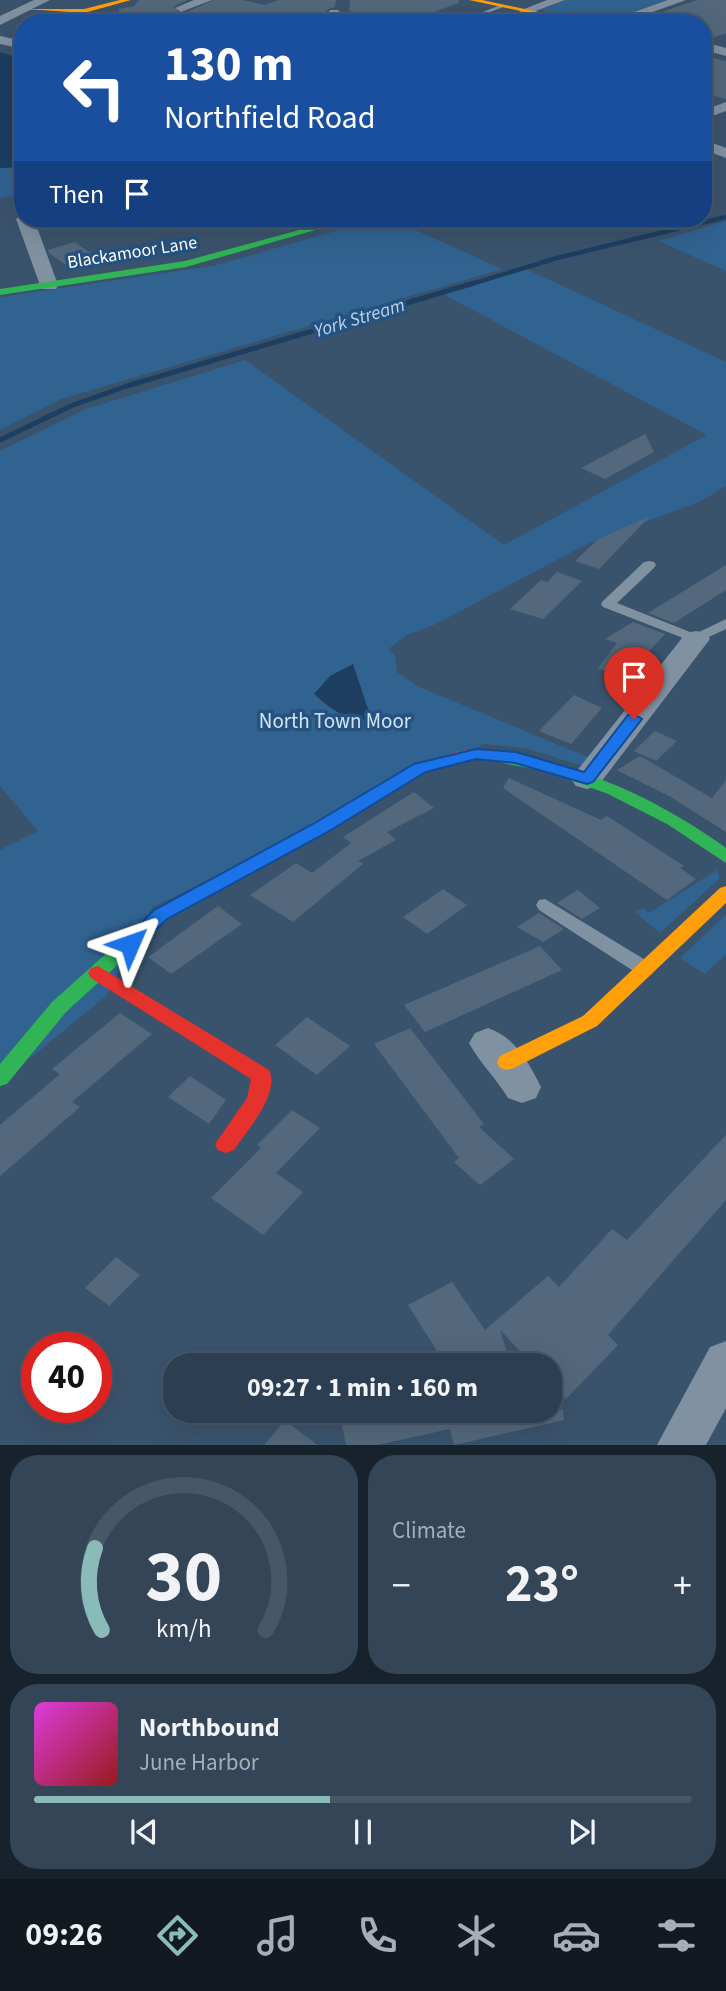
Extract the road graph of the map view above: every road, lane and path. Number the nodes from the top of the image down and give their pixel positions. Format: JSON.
{"nodes":[{"id":1,"x":44,"y":0,"type":"edge"},
{"id":2,"x":128,"y":0,"type":"edge"},
{"id":3,"x":206,"y":0,"type":"edge"},
{"id":4,"x":472,"y":0,"type":"edge"},
{"id":5,"x":558,"y":0,"type":"edge"},
{"id":6,"x":680,"y":0,"type":"edge"},
{"id":7,"x":503,"y":6,"type":"junction"},
{"id":8,"x":181,"y":8,"type":"dead end"},
{"id":9,"x":29,"y":9,"type":"junction"},
{"id":10,"x":525,"y":11,"type":"junction"},
{"id":11,"x":16,"y":14,"type":"edge"},
{"id":12,"x":481,"y":14,"type":"edge"},
{"id":13,"x":541,"y":14,"type":"edge"},
{"id":14,"x":637,"y":14,"type":"edge"},
{"id":15,"x":28,"y":228,"type":"edge"},
{"id":16,"x":316,"y":228,"type":"edge"},
{"id":17,"x":50,"y":285,"type":"junction"},
{"id":18,"x":0,"y":292,"type":"edge"},
{"id":19,"x":649,"y":565,"type":"dead end"},
{"id":20,"x":726,"y":623,"type":"edge"},
{"id":21,"x":696,"y":639,"type":"junction"},
{"id":22,"x":587,"y":779,"type":"junction"},
{"id":23,"x":726,"y":857,"type":"edge"},
{"id":24,"x":726,"y":892,"type":"edge"},
{"id":25,"x":545,"y":905,"type":"dead end"},
{"id":26,"x":645,"y":969,"type":"junction"},
{"id":27,"x":99,"y":973,"type":"junction"},
{"id":28,"x":506,"y":1064,"type":"dead end"},
{"id":29,"x":0,"y":1078,"type":"edge"},
{"id":30,"x":226,"y":1144,"type":"dead end"},
{"id":31,"x":726,"y":1362,"type":"edge"},
{"id":32,"x":681,"y":1445,"type":"edge"}],
"edges":[{"from":1,"to":9,"type":"street"},
{"from":2,"to":9,"type":"street"},
{"from":3,"to":8,"type":"street"},
{"from":4,"to":7,"type":"street"},
{"from":5,"to":10,"type":"street"},
{"from":6,"to":14,"type":"street"},
{"from":7,"to":10,"type":"street"},
{"from":7,"to":12,"type":"lane"},
{"from":9,"to":11,"type":"street"},
{"from":10,"to":13,"type":"street"},
{"from":15,"to":17,"type":"street"},
{"from":16,"to":17,"type":"street","name":"Blackamoor Lane"},
{"from":17,"to":18,"type":"street","name":"Blackamoor Lane"},
{"from":19,"to":21,"type":"lane"},
{"from":20,"to":21,"type":"lane"},
{"from":21,"to":22,"type":"street"},
{"from":22,"to":23,"type":"street"},
{"from":22,"to":27,"type":"street"},
{"from":24,"to":26,"type":"street"},
{"from":25,"to":26,"type":"lane"},
{"from":26,"to":28,"type":"street"},
{"from":27,"to":29,"type":"street"},
{"from":27,"to":30,"type":"street"},
{"from":31,"to":32,"type":"street"}]}
